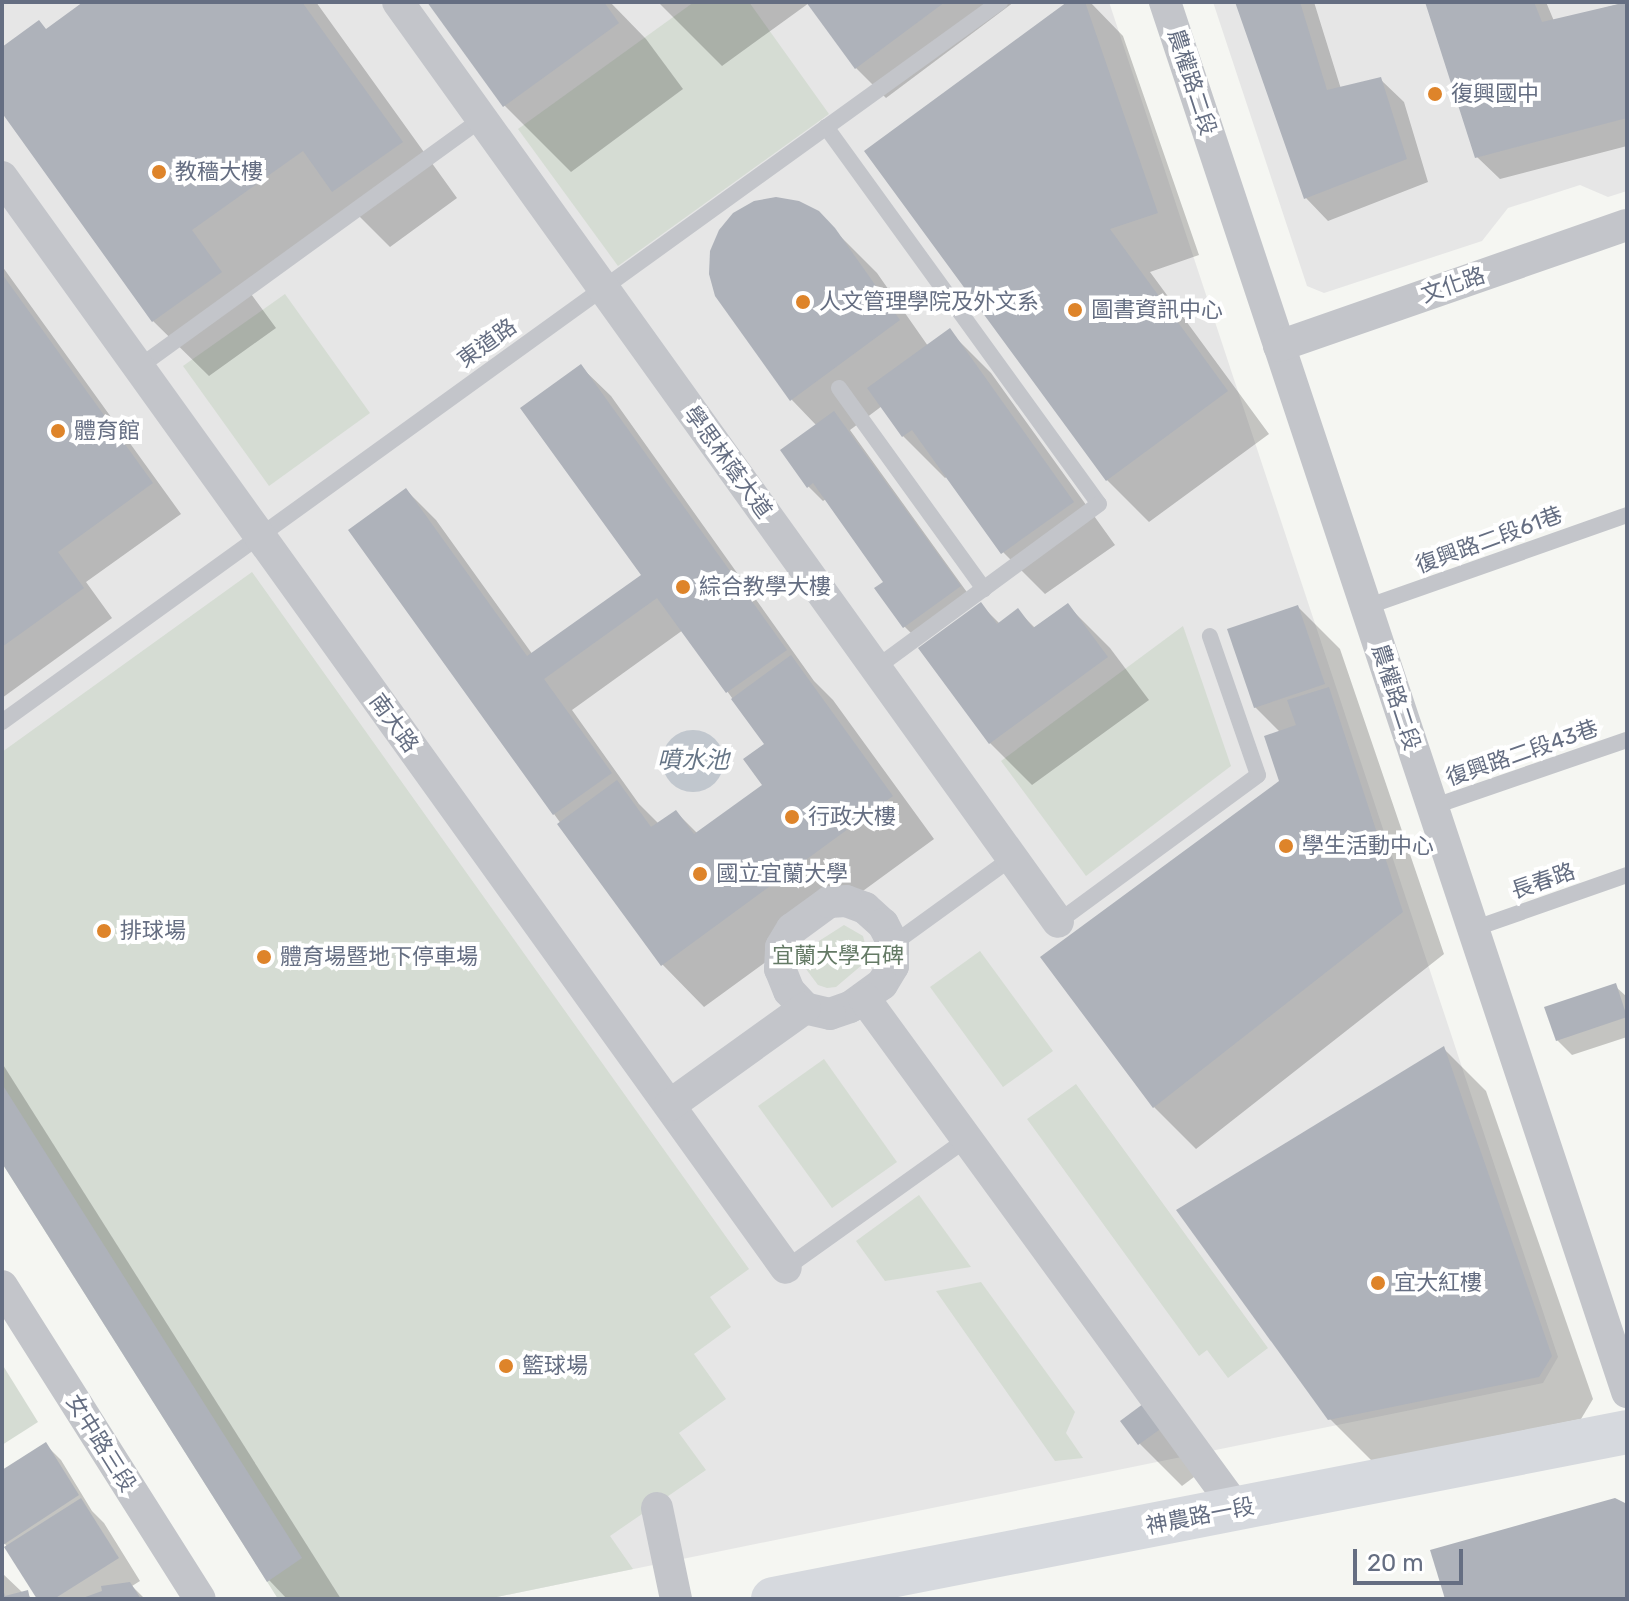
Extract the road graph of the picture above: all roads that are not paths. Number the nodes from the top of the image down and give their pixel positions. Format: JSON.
{"nodes":[{"id":1,"x":398,"y":2,"type":"edge"},
{"id":2,"x":1000,"y":2,"type":"edge"},
{"id":3,"x":1165,"y":2,"type":"edge"},
{"id":4,"x":481,"y":119,"type":"junction"},
{"id":5,"x":826,"y":127,"type":"junction"},
{"id":6,"x":2,"y":177,"type":"edge"},
{"id":7,"x":1627,"y":225,"type":"edge"},
{"id":8,"x":602,"y":287,"type":"junction"},
{"id":9,"x":1279,"y":346,"type":"junction"},
{"id":10,"x":139,"y":367,"type":"junction"},
{"id":11,"x":839,"y":388,"type":"dead end"},
{"id":12,"x":1627,"y":515,"type":"edge"},
{"id":13,"x":259,"y":535,"type":"junction"},
{"id":14,"x":984,"y":589,"type":"junction"},
{"id":15,"x":1366,"y":607,"type":"junction"},
{"id":16,"x":1210,"y":636,"type":"dead end"},
{"id":17,"x":876,"y":668,"type":"junction"},
{"id":18,"x":2,"y":722,"type":"edge"},
{"id":19,"x":1627,"y":740,"type":"edge"},
{"id":20,"x":1432,"y":807,"type":"junction"},
{"id":21,"x":1012,"y":858,"type":"junction"},
{"id":22,"x":1627,"y":875,"type":"edge"},
{"id":23,"x":1058,"y":922,"type":"joint"},
{"id":24,"x":1473,"y":929,"type":"junction"},
{"id":25,"x":893,"y":944,"type":"junction"},
{"id":26,"x":864,"y":998,"type":"junction"},
{"id":27,"x":805,"y":1008,"type":"junction"},
{"id":28,"x":670,"y":1105,"type":"junction"},
{"id":29,"x":967,"y":1139,"type":"junction"},
{"id":30,"x":786,"y":1268,"type":"joint"},
{"id":31,"x":2,"y":1286,"type":"edge"},
{"id":32,"x":1627,"y":1392,"type":"edge"},
{"id":33,"x":1627,"y":1432,"type":"edge"},
{"id":34,"x":657,"y":1508,"type":"dead end"},
{"id":35,"x":1236,"y":1508,"type":"junction"},
{"id":36,"x":200,"y":1599,"type":"edge"},
{"id":37,"x":676,"y":1599,"type":"edge"},
{"id":38,"x":773,"y":1599,"type":"edge"}],
"edges":[{"from":1,"to":4,"type":"street","name":"學思林蔭大道"},
{"from":2,"to":5,"type":"lane","name":"東道路"},
{"from":3,"to":9,"type":"street","name":"農權路二段"},
{"from":4,"to":8,"type":"street","name":"學思林蔭大道"},
{"from":4,"to":10,"type":"lane"},
{"from":5,"to":8,"type":"lane","name":"東道路"},
{"from":5,"to":14,"type":"lane"},
{"from":6,"to":10,"type":"street","name":"南大路"},
{"from":7,"to":9,"type":"street","name":"文化路"},
{"from":8,"to":13,"type":"lane","name":"東道路"},
{"from":8,"to":17,"type":"street","name":"學思林蔭大道"},
{"from":9,"to":15,"type":"street","name":"農權路二段"},
{"from":10,"to":13,"type":"street","name":"南大路"},
{"from":11,"to":14,"type":"lane"},
{"from":12,"to":15,"type":"lane","name":"復興路二段61巷"},
{"from":13,"to":18,"type":"lane","name":"東道路"},
{"from":13,"to":28,"type":"street","name":"南大路"},
{"from":14,"to":17,"type":"lane"},
{"from":15,"to":20,"type":"street","name":"農權路二段"},
{"from":16,"to":23,"type":"lane"},
{"from":17,"to":21,"type":"street","name":"學思林蔭大道"},
{"from":19,"to":20,"type":"lane","name":"復興路二段43巷"},
{"from":20,"to":24,"type":"street","name":"農權路二段"},
{"from":21,"to":23,"type":"street","name":"學思林蔭大道"},
{"from":21,"to":25,"type":"lane"},
{"from":22,"to":24,"type":"lane","name":"長春路"},
{"from":24,"to":32,"type":"street","name":"農權路二段"},
{"from":25,"to":26,"type":"street"},
{"from":25,"to":27,"type":"street"},
{"from":26,"to":27,"type":"street"},
{"from":26,"to":29,"type":"street"},
{"from":27,"to":28,"type":"street"},
{"from":28,"to":30,"type":"street","name":"南大路"},
{"from":29,"to":30,"type":"lane"},
{"from":29,"to":35,"type":"street"},
{"from":31,"to":36,"type":"street","name":"女中路三段"},
{"from":33,"to":35,"type":"street","name":"神農路一段"},
{"from":34,"to":37,"type":"street"},
{"from":35,"to":38,"type":"street","name":"神農路一段"}]}
